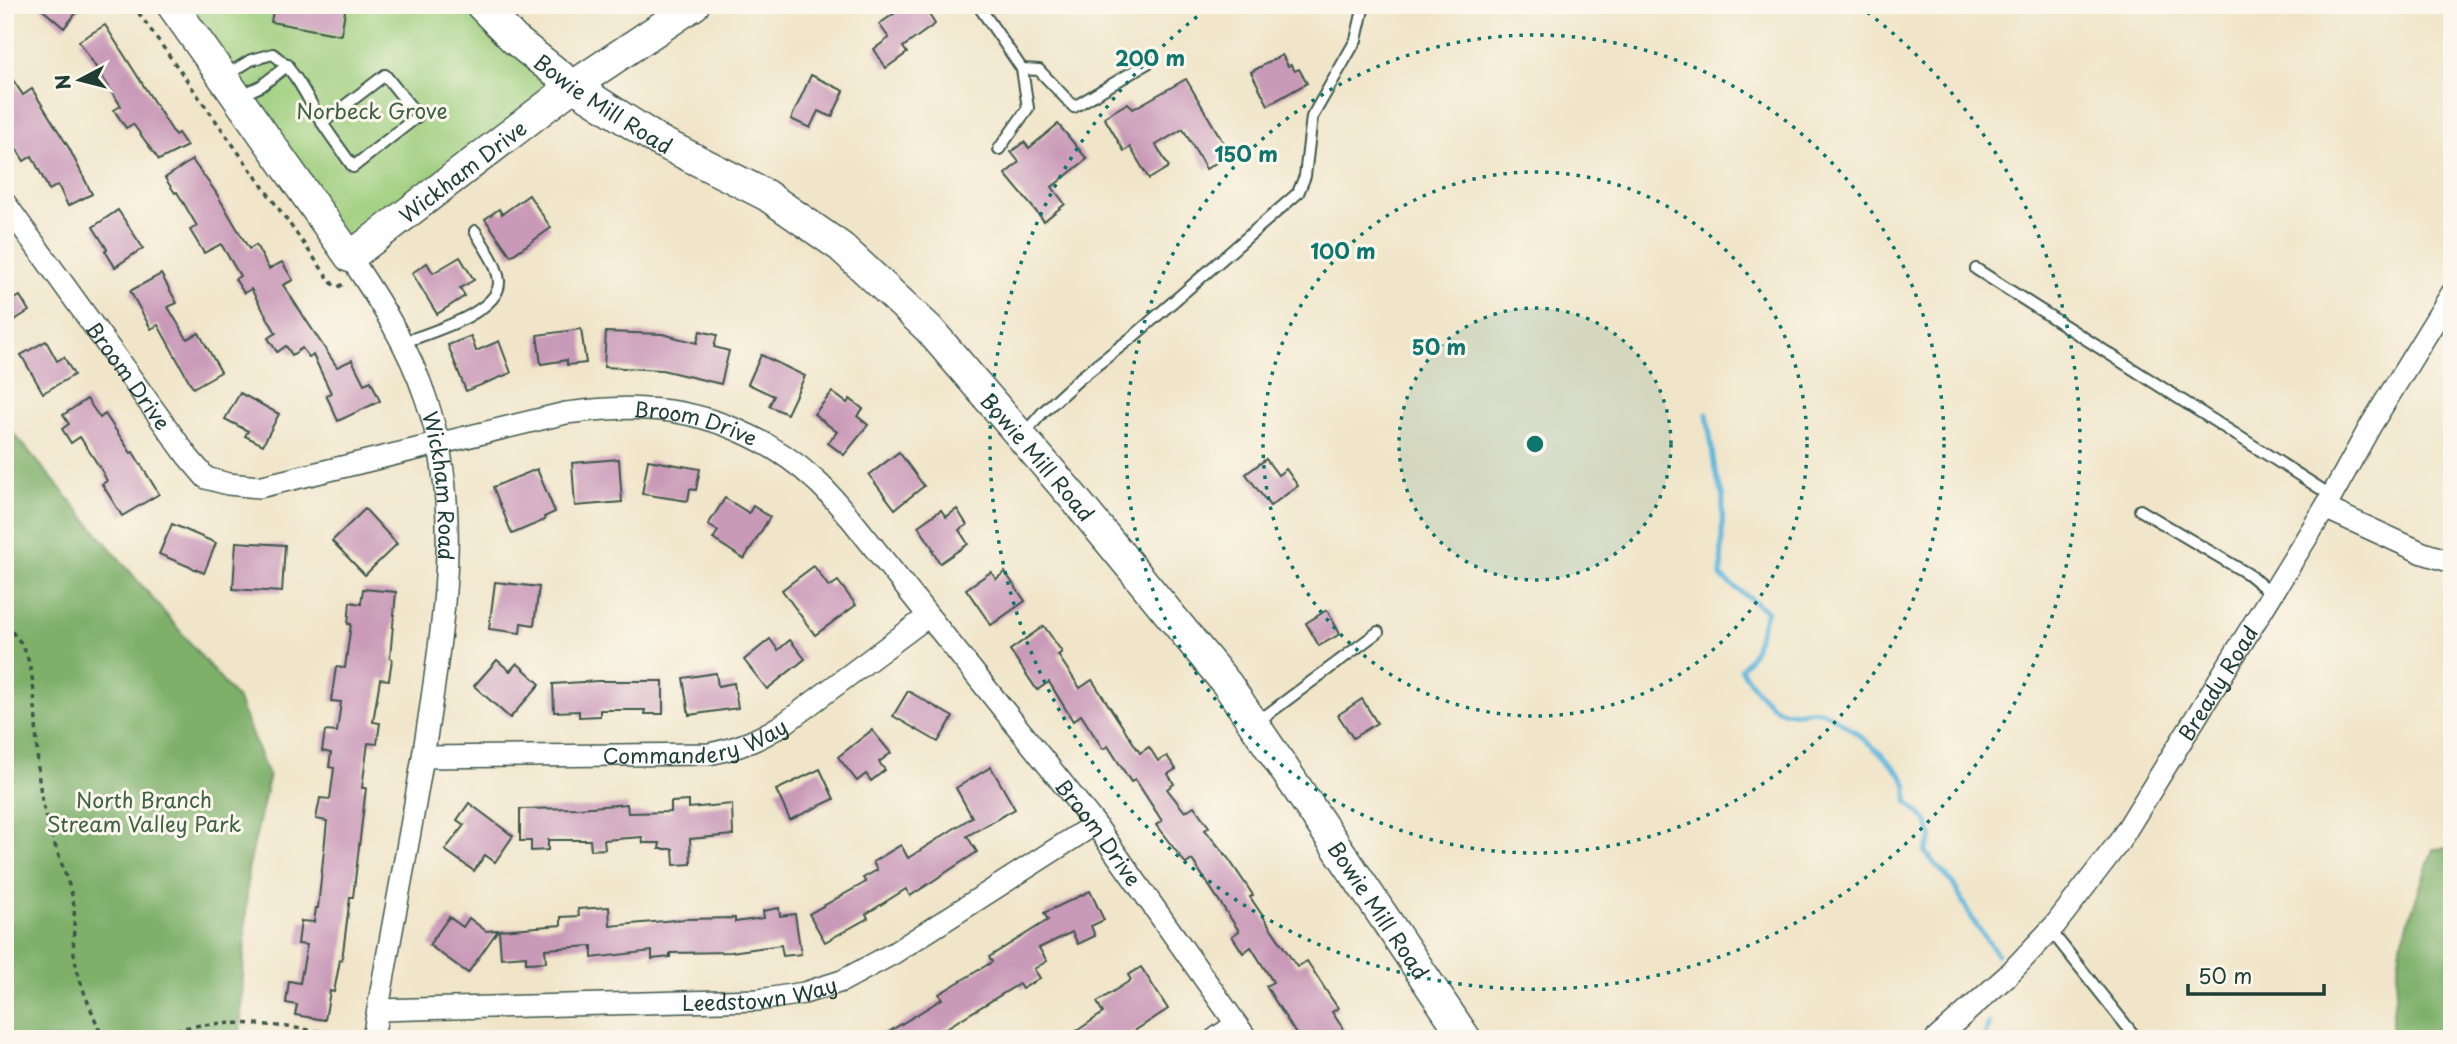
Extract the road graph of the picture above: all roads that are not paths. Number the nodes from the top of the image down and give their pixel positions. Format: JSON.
{"nodes":[{"id":1,"x":172,"y":5,"type":"edge"},
{"id":2,"x":481,"y":5,"type":"edge"},
{"id":3,"x":694,"y":5,"type":"edge"},
{"id":4,"x":978,"y":5,"type":"edge"},
{"id":5,"x":1364,"y":5,"type":"edge"},
{"id":6,"x":1151,"y":61,"type":"dead end"},
{"id":7,"x":288,"y":65,"type":"junction"},
{"id":8,"x":1021,"y":69,"type":"junction"},
{"id":9,"x":573,"y":86,"type":"junction"},
{"id":10,"x":229,"y":87,"type":"junction"},
{"id":11,"x":322,"y":123,"type":"junction"},
{"id":12,"x":999,"y":149,"type":"dead end"},
{"id":13,"x":5,"y":203,"type":"edge"},
{"id":14,"x":322,"y":218,"type":"junction"},
{"id":15,"x":392,"y":225,"type":"junction"},
{"id":16,"x":475,"y":232,"type":"dead end"},
{"id":17,"x":350,"y":257,"type":"junction"},
{"id":18,"x":1976,"y":269,"type":"dead end"},
{"id":19,"x":2452,"y":293,"type":"edge"},
{"id":20,"x":401,"y":343,"type":"junction"},
{"id":21,"x":1021,"y":437,"type":"junction"},
{"id":22,"x":438,"y":444,"type":"junction"},
{"id":23,"x":2328,"y":502,"type":"junction"},
{"id":24,"x":2140,"y":510,"type":"dead end"},
{"id":25,"x":2452,"y":562,"type":"edge"},
{"id":26,"x":2272,"y":594,"type":"junction"},
{"id":27,"x":927,"y":617,"type":"junction"},
{"id":28,"x":1378,"y":632,"type":"dead end"},
{"id":29,"x":1254,"y":725,"type":"junction"},
{"id":30,"x":424,"y":757,"type":"junction"},
{"id":31,"x":1096,"y":824,"type":"junction"},
{"id":32,"x":2051,"y":930,"type":"junction"},
{"id":33,"x":377,"y":1010,"type":"junction"},
{"id":34,"x":1241,"y":1031,"type":"edge"},
{"id":35,"x":367,"y":1038,"type":"edge"},
{"id":36,"x":1215,"y":1039,"type":"edge"},
{"id":37,"x":1466,"y":1039,"type":"edge"},
{"id":38,"x":1936,"y":1039,"type":"edge"},
{"id":39,"x":2137,"y":1039,"type":"edge"}],
"edges":[{"from":1,"to":10,"type":"street","name":"Wickham Road"},
{"from":2,"to":9,"type":"street","name":"Bowie Mill Road"},
{"from":3,"to":9,"type":"street","name":"Wickham Drive"},
{"from":4,"to":8,"type":"lane"},
{"from":5,"to":21,"type":"lane"},
{"from":6,"to":8,"type":"lane"},
{"from":7,"to":10,"type":"lane"},
{"from":7,"to":10,"type":"lane"},
{"from":7,"to":11,"type":"lane"},
{"from":8,"to":12,"type":"lane"},
{"from":9,"to":15,"type":"street","name":"Wickham Drive"},
{"from":9,"to":21,"type":"street","name":"Bowie Mill Road"},
{"from":10,"to":14,"type":"street","name":"Wickham Road"},
{"from":11,"to":11,"type":"lane"},
{"from":13,"to":22,"type":"street","name":"Broom Drive"},
{"from":14,"to":15,"type":"street"},
{"from":14,"to":17,"type":"street","name":"Wickham Road"},
{"from":15,"to":17,"type":"street","name":"Wickham Drive"},
{"from":16,"to":20,"type":"lane"},
{"from":17,"to":20,"type":"street","name":"Wickham Road"},
{"from":18,"to":23,"type":"lane"},
{"from":19,"to":23,"type":"street","name":"Bready Road"},
{"from":20,"to":22,"type":"street","name":"Wickham Road"},
{"from":21,"to":29,"type":"street","name":"Bowie Mill Road"},
{"from":22,"to":27,"type":"street","name":"Broom Drive"},
{"from":22,"to":30,"type":"street","name":"Wickham Road"},
{"from":23,"to":25,"type":"street"},
{"from":23,"to":26,"type":"street","name":"Bready Road"},
{"from":24,"to":26,"type":"lane"},
{"from":26,"to":32,"type":"street","name":"Bready Road"},
{"from":27,"to":30,"type":"street","name":"Commandery Way"},
{"from":27,"to":31,"type":"street","name":"Broom Drive"},
{"from":28,"to":29,"type":"lane"},
{"from":29,"to":37,"type":"street","name":"Bowie Mill Road"},
{"from":30,"to":33,"type":"street","name":"Wickham Road"},
{"from":31,"to":33,"type":"street","name":"Leedstown Way"},
{"from":31,"to":34,"type":"street","name":"Broom Drive"},
{"from":32,"to":38,"type":"street","name":"Bready Road"},
{"from":32,"to":39,"type":"lane"},
{"from":33,"to":35,"type":"street","name":"Wickham Road"},
{"from":34,"to":36,"type":"street"}]}
